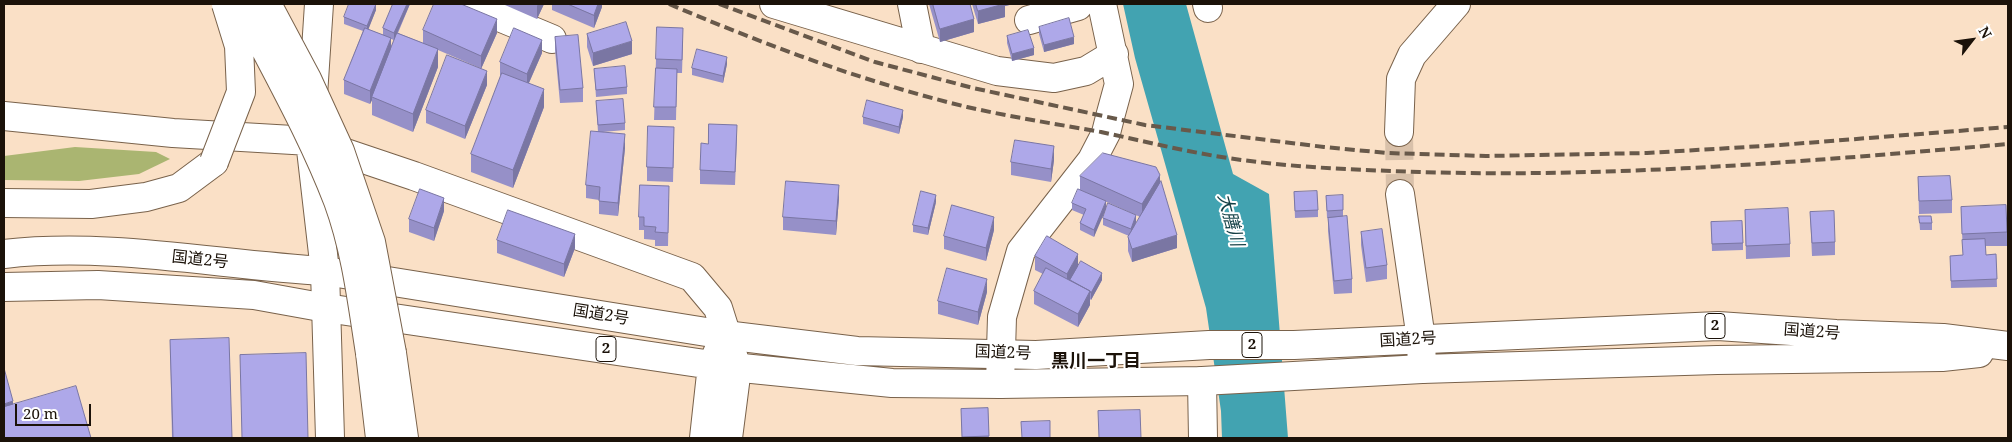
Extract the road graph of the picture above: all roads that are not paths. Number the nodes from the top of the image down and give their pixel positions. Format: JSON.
{"nodes":[{"id":1,"x":226,"y":4,"type":"edge"},
{"id":2,"x":242,"y":4,"type":"edge"},
{"id":3,"x":267,"y":4,"type":"edge"},
{"id":4,"x":319,"y":4,"type":"edge"},
{"id":5,"x":468,"y":4,"type":"edge"},
{"id":6,"x":774,"y":4,"type":"edge"},
{"id":7,"x":912,"y":4,"type":"edge"},
{"id":8,"x":1077,"y":4,"type":"edge"},
{"id":9,"x":1102,"y":4,"type":"edge"},
{"id":10,"x":1456,"y":4,"type":"edge"},
{"id":11,"x":1029,"y":20,"type":"dead end"},
{"id":12,"x":552,"y":39,"type":"dead end"},
{"id":13,"x":921,"y":49,"type":"junction"},
{"id":14,"x":1114,"y":54,"type":"junction"},
{"id":15,"x":4,"y":116,"type":"edge"},
{"id":16,"x":1399,"y":132,"type":"tunnel mouth"},
{"id":17,"x":310,"y":141,"type":"junction"},
{"id":18,"x":1400,"y":194,"type":"tunnel mouth"},
{"id":19,"x":4,"y":203,"type":"edge"},
{"id":20,"x":4,"y":254,"type":"edge"},
{"id":21,"x":325,"y":271,"type":"junction"},
{"id":22,"x":4,"y":287,"type":"edge"},
{"id":23,"x":326,"y":308,"type":"junction"},
{"id":24,"x":725,"y":335,"type":"junction"},
{"id":25,"x":1421,"y":339,"type":"junction"},
{"id":26,"x":2008,"y":348,"type":"edge"},
{"id":27,"x":381,"y":353,"type":"junction"},
{"id":28,"x":1001,"y":353,"type":"junction"},
{"id":29,"x":725,"y":367,"type":"junction"},
{"id":30,"x":1422,"y":369,"type":"junction"},
{"id":31,"x":1206,"y":380,"type":"junction"},
{"id":32,"x":1000,"y":384,"type":"junction"},
{"id":33,"x":330,"y":438,"type":"edge"},
{"id":34,"x":380,"y":438,"type":"edge"},
{"id":35,"x":404,"y":438,"type":"edge"},
{"id":36,"x":704,"y":438,"type":"edge"},
{"id":37,"x":728,"y":438,"type":"edge"},
{"id":38,"x":1203,"y":438,"type":"edge"}],
"edges":[{"from":1,"to":19,"type":"main road","bridge":true},
{"from":2,"to":27,"type":"main road","bridge":true},
{"from":3,"to":27,"type":"main road","bridge":true},
{"from":4,"to":17,"type":"main road"},
{"from":5,"to":12,"type":"main road"},
{"from":6,"to":13,"type":"main road"},
{"from":7,"to":13,"type":"main road"},
{"from":8,"to":11,"type":"main road"},
{"from":9,"to":14,"type":"main road"},
{"from":10,"to":16,"type":"main road"},
{"from":13,"to":14,"type":"main road"},
{"from":14,"to":28,"type":"main road"},
{"from":15,"to":17,"type":"main road"},
{"from":17,"to":21,"type":"main road"},
{"from":17,"to":24,"type":"main road"},
{"from":18,"to":25,"type":"main road"},
{"from":20,"to":21,"type":"main road","name":"国道2号","number":"2"},
{"from":21,"to":23,"type":"main road"},
{"from":21,"to":24,"type":"main road","name":"国道2号","number":"2"},
{"from":22,"to":23,"type":"main road","name":"国道2号","number":"2"},
{"from":23,"to":29,"type":"main road","name":"国道2号","number":"2"},
{"from":23,"to":33,"type":"main road"},
{"from":24,"to":28,"type":"main road","name":"国道2号","number":"2"},
{"from":24,"to":29,"type":"main road"},
{"from":25,"to":26,"type":"main road","name":"国道2号","number":"2"},
{"from":25,"to":28,"type":"main road","name":"国道2号","number":"2"},
{"from":25,"to":30,"type":"main road"},
{"from":26,"to":30,"type":"main road","name":"国道2号","number":"2"},
{"from":27,"to":34,"type":"main road"},
{"from":27,"to":35,"type":"main road"},
{"from":28,"to":32,"type":"main road"},
{"from":29,"to":32,"type":"main road","name":"国道2号","number":"2"},
{"from":29,"to":36,"type":"main road"},
{"from":29,"to":37,"type":"main road"},
{"from":30,"to":31,"type":"main road","name":"国道2号","number":"2"},
{"from":31,"to":32,"type":"main road","name":"国道2号","number":"2"},
{"from":31,"to":38,"type":"main road"}]}
